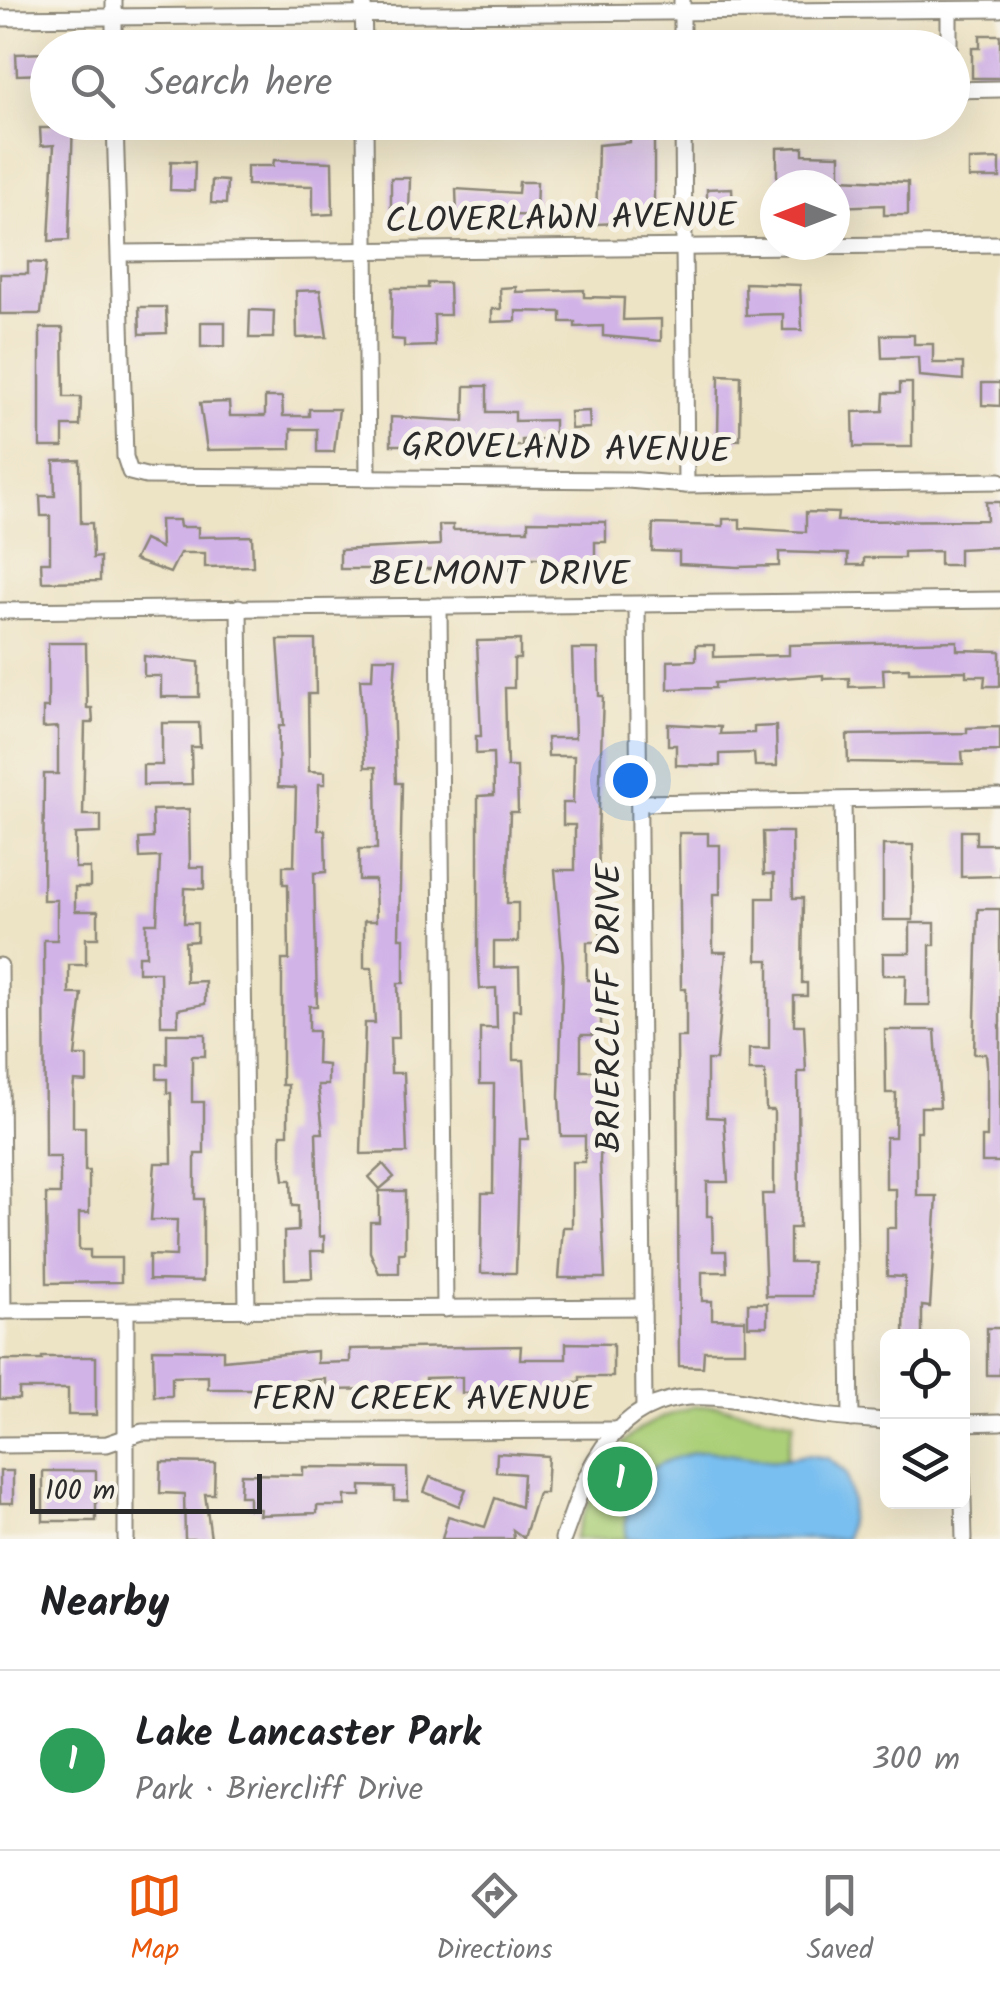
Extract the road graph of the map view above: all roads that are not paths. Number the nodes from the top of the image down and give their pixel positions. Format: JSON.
{"nodes":[{"id":1,"x":682,"y":6,"type":"edge"},
{"id":2,"x":114,"y":8,"type":"edge"},
{"id":3,"x":364,"y":8,"type":"edge"},
{"id":4,"x":1000,"y":9,"type":"edge"},
{"id":5,"x":949,"y":10,"type":"junction"},
{"id":6,"x":0,"y":18,"type":"edge"},
{"id":7,"x":949,"y":30,"type":"edge"},
{"id":8,"x":970,"y":90,"type":"edge"},
{"id":9,"x":1000,"y":90,"type":"edge"},
{"id":10,"x":115,"y":140,"type":"edge"},
{"id":11,"x":365,"y":140,"type":"edge"},
{"id":12,"x":684,"y":140,"type":"edge"},
{"id":13,"x":1000,"y":244,"type":"edge"},
{"id":14,"x":686,"y":249,"type":"junction"},
{"id":15,"x":367,"y":252,"type":"junction"},
{"id":16,"x":122,"y":253,"type":"junction"},
{"id":17,"x":368,"y":476,"type":"junction"},
{"id":18,"x":1000,"y":481,"type":"edge"},
{"id":19,"x":686,"y":485,"type":"junction"},
{"id":20,"x":1000,"y":600,"type":"edge"},
{"id":21,"x":438,"y":606,"type":"junction"},
{"id":22,"x":637,"y":606,"type":"junction"},
{"id":23,"x":240,"y":607,"type":"junction"},
{"id":24,"x":0,"y":611,"type":"edge"},
{"id":25,"x":1000,"y":797,"type":"edge"},
{"id":26,"x":843,"y":801,"type":"junction"},
{"id":27,"x":639,"y":803,"type":"junction"},
{"id":28,"x":0,"y":966,"type":"edge"},
{"id":29,"x":644,"y":1307,"type":"junction"},
{"id":30,"x":445,"y":1309,"type":"junction"},
{"id":31,"x":247,"y":1311,"type":"junction"},
{"id":32,"x":2,"y":1312,"type":"edge"},
{"id":33,"x":126,"y":1312,"type":"junction"},
{"id":34,"x":644,"y":1410,"type":"junction"},
{"id":35,"x":850,"y":1419,"type":"junction"},
{"id":36,"x":880,"y":1421,"type":"edge"},
{"id":37,"x":1000,"y":1422,"type":"edge"},
{"id":38,"x":970,"y":1423,"type":"edge"},
{"id":39,"x":618,"y":1430,"type":"junction"},
{"id":40,"x":126,"y":1438,"type":"junction"},
{"id":41,"x":0,"y":1445,"type":"edge"},
{"id":42,"x":963,"y":1509,"type":"edge"},
{"id":43,"x":126,"y":1539,"type":"edge"},
{"id":44,"x":563,"y":1539,"type":"edge"},
{"id":45,"x":964,"y":1539,"type":"edge"}],
"edges":[{"from":1,"to":3,"type":"street"},
{"from":1,"to":5,"type":"street"},
{"from":2,"to":3,"type":"street"},
{"from":2,"to":6,"type":"street"},
{"from":4,"to":5,"type":"street"},
{"from":5,"to":7,"type":"street"},
{"from":8,"to":9,"type":"street"},
{"from":10,"to":16,"type":"street"},
{"from":11,"to":15,"type":"street"},
{"from":12,"to":14,"type":"street"},
{"from":13,"to":14,"type":"street","name":"CLOVERLAWN AVENUE"},
{"from":14,"to":15,"type":"street","name":"CLOVERLAWN AVENUE"},
{"from":14,"to":19,"type":"street"},
{"from":15,"to":16,"type":"street","name":"CLOVERLAWN AVENUE"},
{"from":15,"to":17,"type":"street"},
{"from":16,"to":17,"type":"street","name":"GROVELAND AVENUE"},
{"from":17,"to":19,"type":"street","name":"GROVELAND AVENUE"},
{"from":18,"to":19,"type":"street","name":"GROVELAND AVENUE"},
{"from":20,"to":22,"type":"street","name":"BELMONT DRIVE"},
{"from":21,"to":22,"type":"street","name":"BELMONT DRIVE"},
{"from":21,"to":23,"type":"street","name":"BELMONT DRIVE"},
{"from":21,"to":30,"type":"street"},
{"from":22,"to":27,"type":"street","name":"BRIERCLIFF DRIVE"},
{"from":23,"to":24,"type":"street","name":"BELMONT DRIVE"},
{"from":23,"to":31,"type":"street"},
{"from":25,"to":26,"type":"street"},
{"from":26,"to":27,"type":"street"},
{"from":26,"to":35,"type":"street"},
{"from":27,"to":29,"type":"street","name":"BRIERCLIFF DRIVE"},
{"from":28,"to":32,"type":"street"},
{"from":29,"to":30,"type":"street"},
{"from":29,"to":34,"type":"street","name":"BRIERCLIFF DRIVE"},
{"from":30,"to":31,"type":"street"},
{"from":31,"to":33,"type":"street"},
{"from":32,"to":33,"type":"street"},
{"from":33,"to":40,"type":"street"},
{"from":34,"to":35,"type":"street","name":"FERN CREEK AVENUE"},
{"from":34,"to":39,"type":"street","name":"FERN CREEK AVENUE"},
{"from":35,"to":36,"type":"street","name":"FERN CREEK AVENUE"},
{"from":37,"to":38,"type":"street"},
{"from":39,"to":40,"type":"street","name":"FERN CREEK AVENUE"},
{"from":39,"to":44,"type":"street"},
{"from":40,"to":41,"type":"street","name":"FERN CREEK AVENUE"},
{"from":40,"to":43,"type":"street"},
{"from":42,"to":45,"type":"street"}]}
